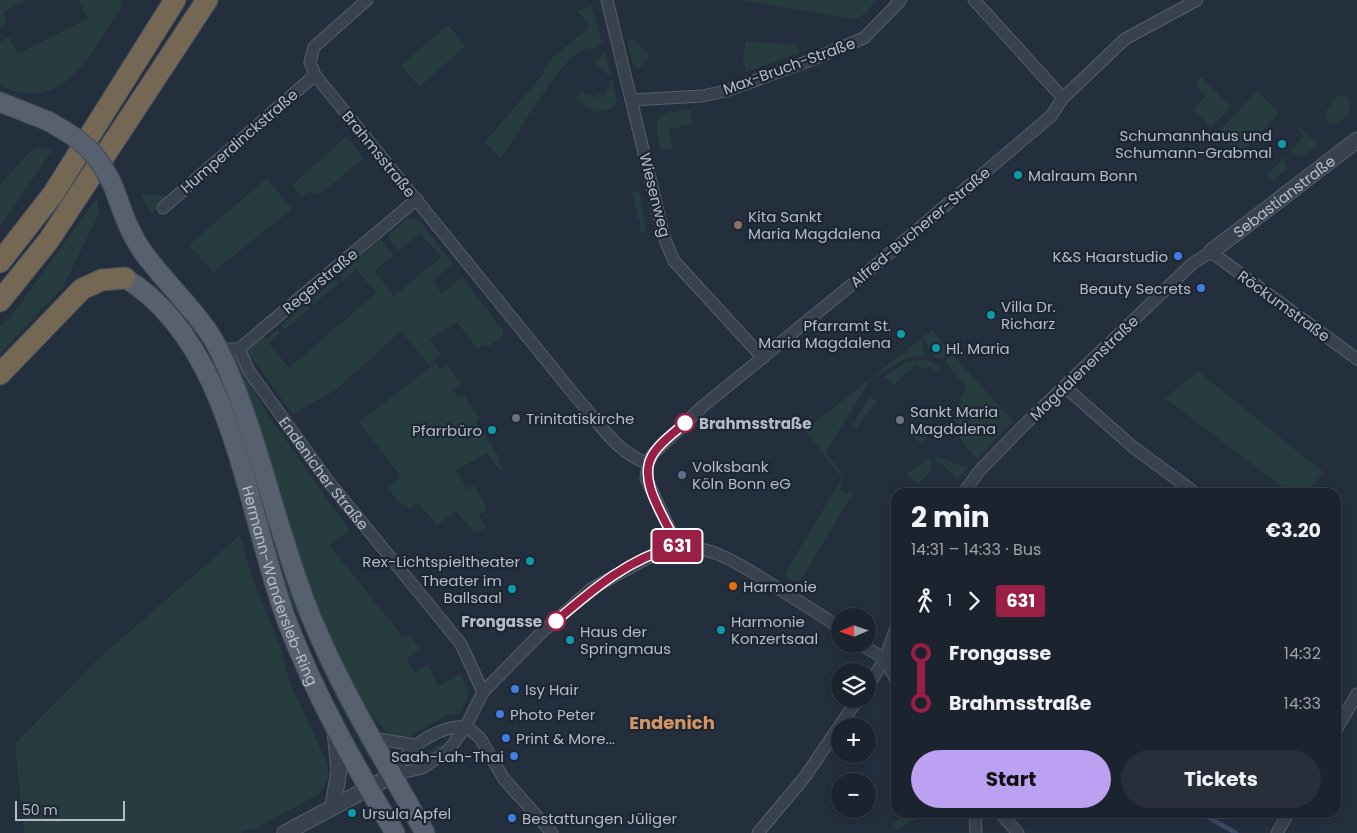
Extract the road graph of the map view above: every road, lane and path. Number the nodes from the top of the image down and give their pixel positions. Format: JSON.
{"nodes":[{"id":1,"x":175,"y":0,"type":"edge"},
{"id":2,"x":207,"y":0,"type":"edge"},
{"id":3,"x":367,"y":0,"type":"edge"},
{"id":4,"x":607,"y":0,"type":"edge"},
{"id":5,"x":901,"y":0,"type":"edge"},
{"id":6,"x":974,"y":0,"type":"edge"},
{"id":7,"x":1196,"y":0,"type":"edge"},
{"id":8,"x":315,"y":76,"type":"junction"},
{"id":9,"x":1063,"y":98,"type":"junction"},
{"id":10,"x":631,"y":100,"type":"junction"},
{"id":11,"x":0,"y":102,"type":"edge"},
{"id":12,"x":1357,"y":140,"type":"edge"},
{"id":13,"x":417,"y":199,"type":"junction"},
{"id":14,"x":163,"y":208,"type":"dead end"},
{"id":15,"x":1211,"y":252,"type":"junction"},
{"id":16,"x":0,"y":262,"type":"edge"},
{"id":17,"x":125,"y":278,"type":"joint"},
{"id":18,"x":168,"y":284,"type":"junction"},
{"id":19,"x":0,"y":302,"type":"edge"},
{"id":20,"x":182,"y":332,"type":"junction"},
{"id":21,"x":218,"y":349,"type":"junction"},
{"id":22,"x":240,"y":349,"type":"junction"},
{"id":23,"x":763,"y":358,"type":"junction"},
{"id":24,"x":1357,"y":359,"type":"edge"},
{"id":25,"x":0,"y":374,"type":"edge"},
{"id":26,"x":1065,"y":387,"type":"junction"},
{"id":27,"x":648,"y":463,"type":"junction"},
{"id":28,"x":967,"y":488,"type":"edge"},
{"id":29,"x":1189,"y":488,"type":"edge"},
{"id":30,"x":677,"y":546,"type":"junction"},
{"id":31,"x":831,"y":622,"type":"edge"},
{"id":32,"x":891,"y":642,"type":"edge"},
{"id":33,"x":875,"y":653,"type":"edge"},
{"id":34,"x":885,"y":659,"type":"junction"},
{"id":35,"x":891,"y":670,"type":"edge"},
{"id":36,"x":876,"y":673,"type":"edge"},
{"id":37,"x":483,"y":692,"type":"junction"},
{"id":38,"x":1357,"y":694,"type":"edge"},
{"id":39,"x":852,"y":708,"type":"edge"},
{"id":40,"x":1341,"y":721,"type":"edge"},
{"id":41,"x":334,"y":724,"type":"junction"},
{"id":42,"x":466,"y":726,"type":"junction"},
{"id":43,"x":372,"y":738,"type":"junction"},
{"id":44,"x":415,"y":745,"type":"junction"},
{"id":45,"x":393,"y":775,"type":"junction"},
{"id":46,"x":369,"y":788,"type":"junction"},
{"id":47,"x":333,"y":806,"type":"junction"},
{"id":48,"x":975,"y":818,"type":"edge"},
{"id":49,"x":1004,"y":818,"type":"edge"},
{"id":50,"x":1286,"y":818,"type":"edge"},
{"id":51,"x":285,"y":833,"type":"edge"},
{"id":52,"x":395,"y":833,"type":"edge"},
{"id":53,"x":425,"y":833,"type":"edge"},
{"id":54,"x":552,"y":833,"type":"edge"},
{"id":55,"x":758,"y":833,"type":"edge"},
{"id":56,"x":976,"y":833,"type":"edge"},
{"id":57,"x":1018,"y":833,"type":"edge"},
{"id":58,"x":1277,"y":833,"type":"edge"}],
"edges":[{"from":1,"to":16,"type":"highway"},
{"from":2,"to":19,"type":"highway"},
{"from":3,"to":8,"type":"street"},
{"from":4,"to":10,"type":"street","name":"Wiesenweg"},
{"from":5,"to":10,"type":"street","name":"Max-Bruch-Straße"},
{"from":6,"to":9,"type":"street"},
{"from":7,"to":9,"type":"street","name":"Alfred-Bucherer-Straße"},
{"from":8,"to":13,"type":"street","name":"Brahmsstraße"},
{"from":8,"to":14,"type":"street","name":"Humperdinckstraße"},
{"from":9,"to":23,"type":"street","name":"Alfred-Bucherer-Straße"},
{"from":10,"to":23,"type":"street","name":"Wiesenweg"},
{"from":11,"to":18,"type":"main road","bridge":true},
{"from":12,"to":15,"type":"street","name":"Sebastianstraße"},
{"from":13,"to":22,"type":"street","name":"Regerstraße"},
{"from":13,"to":27,"type":"street","name":"Brahmsstraße"},
{"from":15,"to":24,"type":"street","name":"Röckumstraße"},
{"from":15,"to":26,"type":"street","name":"Magdalenenstraße"},
{"from":17,"to":20,"type":"main road"},
{"from":17,"to":25,"type":"highway"},
{"from":18,"to":20,"type":"main road"},
{"from":18,"to":21,"type":"main road"},
{"from":20,"to":41,"type":"main road","name":"Hermann-Wandersleb-Ring"},
{"from":21,"to":22,"type":"street"},
{"from":21,"to":43,"type":"main road","name":"Hermann-Wandersleb-Ring"},
{"from":22,"to":37,"type":"street","name":"Endenicher Straße"},
{"from":23,"to":27,"type":"street","name":"Alfred-Bucherer-Straße"},
{"from":26,"to":28,"type":"street","name":"Magdalenenstraße"},
{"from":26,"to":29,"type":"street"},
{"from":27,"to":30,"type":"street"},
{"from":30,"to":31,"type":"street"},
{"from":30,"to":37,"type":"street"},
{"from":32,"to":34,"type":"street"},
{"from":33,"to":34,"type":"street"},
{"from":34,"to":35,"type":"street"},
{"from":34,"to":36,"type":"street"},
{"from":37,"to":42,"type":"street"},
{"from":38,"to":40,"type":"street"},
{"from":39,"to":55,"type":"street"},
{"from":41,"to":46,"type":"main road","name":"Hermann-Wandersleb-Ring"},
{"from":41,"to":47,"type":"street"},
{"from":42,"to":44,"type":"street"},
{"from":42,"to":45,"type":"street"},
{"from":42,"to":54,"type":"street"},
{"from":43,"to":44,"type":"street"},
{"from":43,"to":45,"type":"main road","name":"Hermann-Wandersleb-Ring"},
{"from":44,"to":45,"type":"street"},
{"from":45,"to":46,"type":"street"},
{"from":45,"to":53,"type":"main road","name":"Hermann-Wandersleb-Ring"},
{"from":46,"to":47,"type":"street"},
{"from":46,"to":52,"type":"main road","name":"Hermann-Wandersleb-Ring"},
{"from":47,"to":51,"type":"street"},
{"from":48,"to":56,"type":"street"},
{"from":49,"to":57,"type":"street"},
{"from":50,"to":58,"type":"street"}]}
